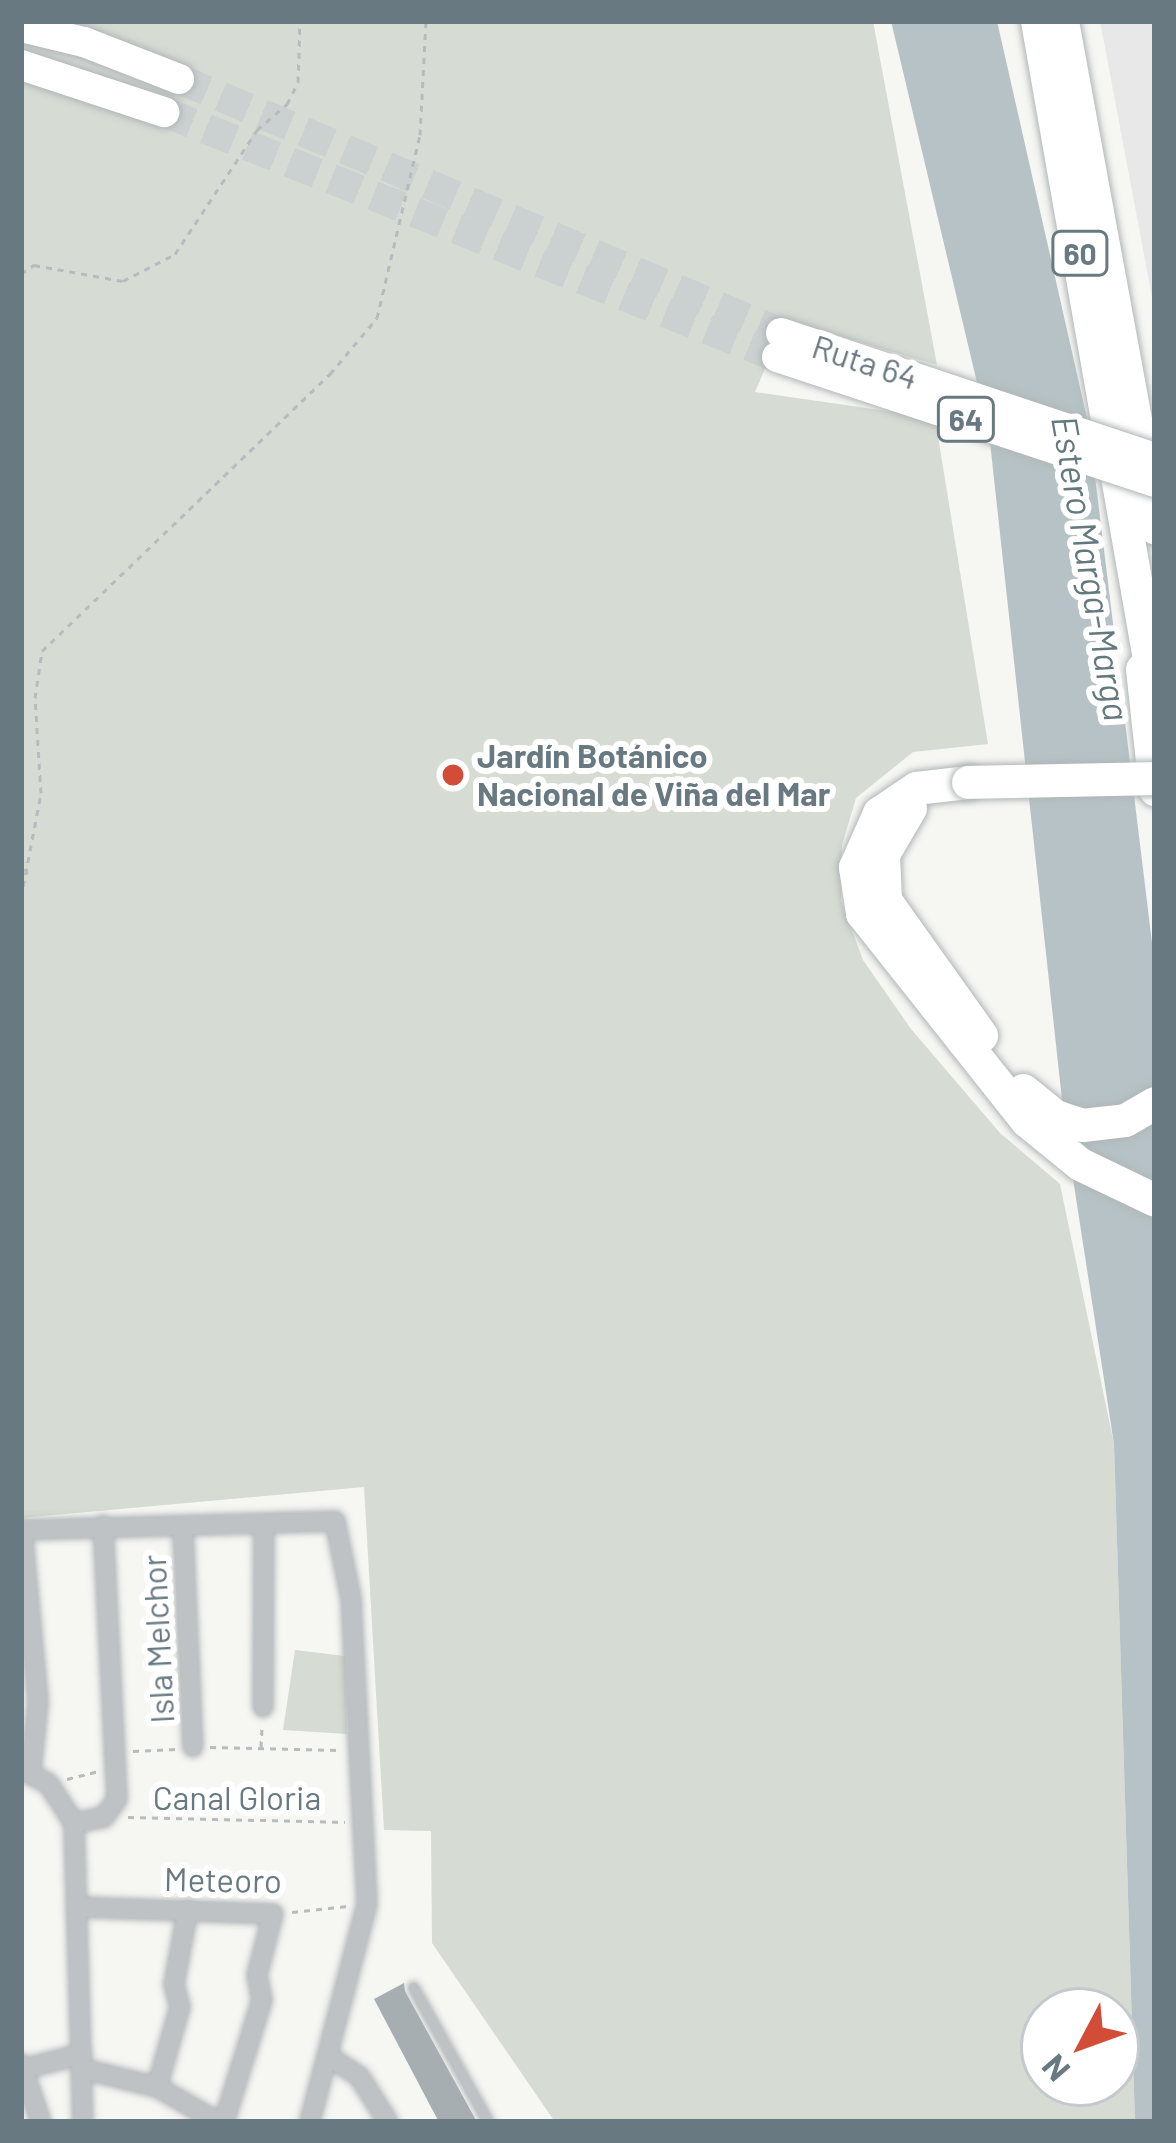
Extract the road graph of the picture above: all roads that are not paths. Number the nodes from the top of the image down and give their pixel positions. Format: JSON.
{"nodes":[{"id":1,"x":1037,"y":21,"type":"edge"},
{"id":2,"x":1061,"y":21,"type":"edge"},
{"id":3,"x":21,"y":28,"type":"edge"},
{"id":4,"x":21,"y":65,"type":"edge"},
{"id":5,"x":179,"y":79,"type":"tunnel mouth"},
{"id":6,"x":164,"y":112,"type":"tunnel mouth"},
{"id":7,"x":1108,"y":266,"type":"junction"},
{"id":8,"x":1155,"y":419,"type":"edge"},
{"id":9,"x":1155,"y":458,"type":"edge"},
{"id":10,"x":1155,"y":482,"type":"edge"},
{"id":11,"x":1155,"y":528,"type":"edge"},
{"id":12,"x":1136,"y":571,"type":"junction"},
{"id":13,"x":1155,"y":693,"type":"edge"},
{"id":14,"x":1155,"y":778,"type":"edge"},
{"id":15,"x":957,"y":783,"type":"junction"},
{"id":16,"x":1155,"y":789,"type":"edge"},
{"id":17,"x":1155,"y":1103,"type":"edge"},
{"id":18,"x":1155,"y":1200,"type":"edge"},
{"id":19,"x":103,"y":1525,"type":"junction"},
{"id":20,"x":264,"y":1527,"type":"junction"},
{"id":21,"x":183,"y":1529,"type":"junction"},
{"id":22,"x":21,"y":1530,"type":"edge"},
{"id":23,"x":263,"y":1708,"type":"road end"},
{"id":24,"x":193,"y":1747,"type":"road end"},
{"id":25,"x":34,"y":1775,"type":"edge"},
{"id":26,"x":74,"y":1823,"type":"junction"},
{"id":27,"x":77,"y":1906,"type":"junction"},
{"id":28,"x":188,"y":1910,"type":"junction"},
{"id":29,"x":413,"y":1987,"type":"dead end"},
{"id":30,"x":331,"y":2057,"type":"junction"},
{"id":31,"x":83,"y":2062,"type":"junction"},
{"id":32,"x":22,"y":2067,"type":"edge"},
{"id":33,"x":157,"y":2086,"type":"junction"},
{"id":34,"x":41,"y":2122,"type":"edge"},
{"id":35,"x":83,"y":2122,"type":"edge"},
{"id":36,"x":221,"y":2122,"type":"edge"},
{"id":37,"x":310,"y":2122,"type":"edge"},
{"id":38,"x":388,"y":2122,"type":"edge"},
{"id":39,"x":488,"y":2122,"type":"edge"}],
"edges":[{"from":1,"to":12,"type":"highway","number":"60"},
{"from":2,"to":7,"type":"highway","number":"60"},
{"from":3,"to":5,"type":"highway"},
{"from":4,"to":6,"type":"highway"},
{"from":7,"to":8,"type":"highway"},
{"from":7,"to":11,"type":"highway"},
{"from":9,"to":10,"type":"highway","name":"Ruta 64","number":"64","bridge":true},
{"from":12,"to":13,"type":"highway"},
{"from":12,"to":16,"type":"highway"},
{"from":14,"to":15,"type":"highway","bridge":true},
{"from":15,"to":17,"type":"highway"},
{"from":15,"to":18,"type":"highway"},
{"from":19,"to":21,"type":"street"},
{"from":19,"to":22,"type":"street"},
{"from":19,"to":26,"type":"street"},
{"from":20,"to":21,"type":"street"},
{"from":20,"to":23,"type":"street"},
{"from":20,"to":30,"type":"street"},
{"from":21,"to":24,"type":"street","name":"Isla Melchor"},
{"from":22,"to":25,"type":"street"},
{"from":25,"to":26,"type":"street"},
{"from":26,"to":27,"type":"street"},
{"from":27,"to":28,"type":"street","name":"Meteoro"},
{"from":27,"to":31,"type":"street"},
{"from":28,"to":33,"type":"street"},
{"from":28,"to":36,"type":"street","name":"Meteoro"},
{"from":29,"to":39,"type":"lane"},
{"from":30,"to":37,"type":"street"},
{"from":30,"to":38,"type":"street"},
{"from":31,"to":32,"type":"street"},
{"from":31,"to":33,"type":"street"},
{"from":31,"to":35,"type":"street"},
{"from":32,"to":34,"type":"street"},
{"from":33,"to":36,"type":"street"}]}
